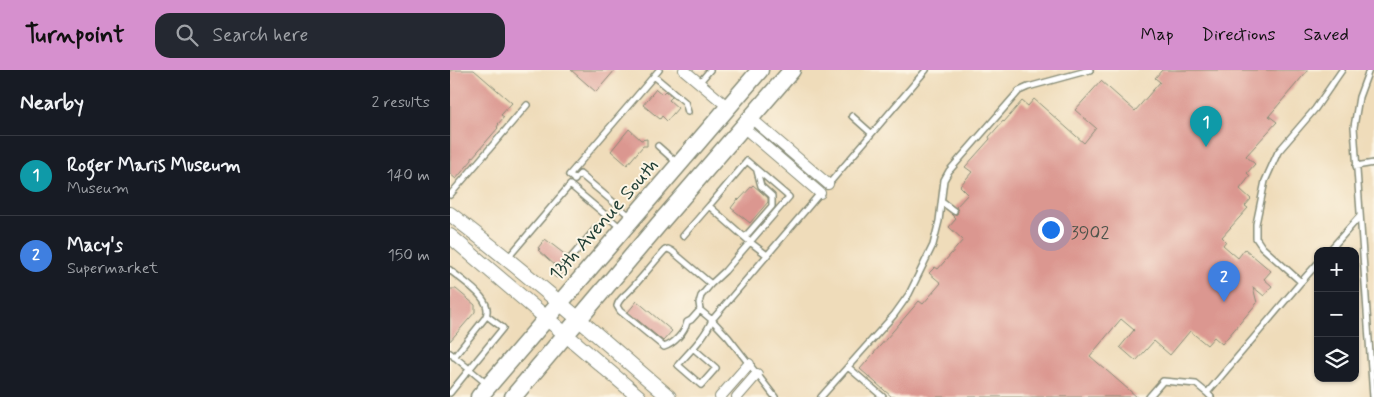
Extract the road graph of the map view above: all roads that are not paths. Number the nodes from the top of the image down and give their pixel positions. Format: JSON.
{"nodes":[{"id":1,"x":650,"y":70,"type":"edge"},
{"id":2,"x":684,"y":70,"type":"edge"},
{"id":3,"x":710,"y":70,"type":"edge"},
{"id":4,"x":760,"y":70,"type":"edge"},
{"id":5,"x":779,"y":70,"type":"edge"},
{"id":6,"x":792,"y":70,"type":"edge"},
{"id":7,"x":926,"y":70,"type":"edge"},
{"id":8,"x":1090,"y":70,"type":"edge"},
{"id":9,"x":1342,"y":70,"type":"edge"},
{"id":10,"x":1369,"y":70,"type":"edge"},
{"id":11,"x":656,"y":73,"type":"edge"},
{"id":12,"x":699,"y":83,"type":"junction"},
{"id":13,"x":527,"y":105,"type":"dead end"},
{"id":14,"x":728,"y":107,"type":"junction"},
{"id":15,"x":688,"y":112,"type":"dead end"},
{"id":16,"x":852,"y":116,"type":"dead end"},
{"id":17,"x":747,"y":122,"type":"junction"},
{"id":18,"x":871,"y":133,"type":"junction"},
{"id":19,"x":658,"y":146,"type":"dead end"},
{"id":20,"x":1374,"y":163,"type":"edge"},
{"id":21,"x":679,"y":165,"type":"junction"},
{"id":22,"x":1356,"y":166,"type":"junction"},
{"id":23,"x":757,"y":170,"type":"junction"},
{"id":24,"x":575,"y":180,"type":"junction"},
{"id":25,"x":828,"y":184,"type":"junction"},
{"id":26,"x":570,"y":185,"type":"junction"},
{"id":27,"x":820,"y":193,"type":"junction"},
{"id":28,"x":450,"y":194,"type":"edge"},
{"id":29,"x":942,"y":202,"type":"junction"},
{"id":30,"x":709,"y":206,"type":"junction"},
{"id":31,"x":954,"y":210,"type":"dead end"},
{"id":32,"x":450,"y":214,"type":"edge"},
{"id":33,"x":1360,"y":216,"type":"junction"},
{"id":34,"x":628,"y":224,"type":"junction"},
{"id":35,"x":660,"y":224,"type":"junction"},
{"id":36,"x":597,"y":227,"type":"dead end"},
{"id":37,"x":683,"y":236,"type":"dead end"},
{"id":38,"x":745,"y":237,"type":"junction"},
{"id":39,"x":451,"y":238,"type":"edge"},
{"id":40,"x":750,"y":242,"type":"junction"},
{"id":41,"x":1332,"y":247,"type":"edge"},
{"id":42,"x":766,"y":255,"type":"junction"},
{"id":43,"x":507,"y":259,"type":"junction"},
{"id":44,"x":1314,"y":267,"type":"edge"},
{"id":45,"x":450,"y":270,"type":"edge"},
{"id":46,"x":557,"y":274,"type":"dead end"},
{"id":47,"x":1301,"y":282,"type":"junction"},
{"id":48,"x":711,"y":284,"type":"junction"},
{"id":49,"x":559,"y":303,"type":"junction"},
{"id":50,"x":700,"y":310,"type":"junction"},
{"id":51,"x":487,"y":316,"type":"junction"},
{"id":52,"x":546,"y":318,"type":"junction"},
{"id":53,"x":578,"y":320,"type":"junction"},
{"id":54,"x":712,"y":320,"type":"junction"},
{"id":55,"x":565,"y":335,"type":"junction"},
{"id":56,"x":693,"y":348,"type":"junction"},
{"id":57,"x":452,"y":355,"type":"edge"},
{"id":58,"x":749,"y":364,"type":"junction"},
{"id":59,"x":848,"y":367,"type":"junction"},
{"id":60,"x":469,"y":370,"type":"junction"},
{"id":61,"x":757,"y":374,"type":"junction"},
{"id":62,"x":451,"y":389,"type":"edge"},
{"id":63,"x":484,"y":392,"type":"edge"},
{"id":64,"x":1209,"y":395,"type":"edge"},
{"id":65,"x":636,"y":396,"type":"edge"},
{"id":66,"x":513,"y":397,"type":"edge"},
{"id":67,"x":669,"y":397,"type":"edge"},
{"id":68,"x":720,"y":397,"type":"edge"},
{"id":69,"x":737,"y":397,"type":"edge"},
{"id":70,"x":775,"y":397,"type":"edge"},
{"id":71,"x":821,"y":397,"type":"edge"},
{"id":72,"x":883,"y":397,"type":"edge"},
{"id":73,"x":1149,"y":397,"type":"edge"},
{"id":74,"x":1373,"y":397,"type":"edge"}],
"edges":[{"from":1,"to":11,"type":"lane"},
{"from":2,"to":12,"type":"street"},
{"from":3,"to":12,"type":"lane"},
{"from":4,"to":14,"type":"main road","name":"13th Avenue South"},
{"from":5,"to":17,"type":"main road"},
{"from":6,"to":17,"type":"main road"},
{"from":7,"to":18,"type":"lane"},
{"from":8,"to":29,"type":"lane"},
{"from":9,"to":47,"type":"lane"},
{"from":10,"to":22,"type":"lane"},
{"from":11,"to":15,"type":"lane"},
{"from":11,"to":24,"type":"lane"},
{"from":12,"to":14,"type":"street"},
{"from":13,"to":28,"type":"lane"},
{"from":14,"to":21,"type":"main road","name":"13th Avenue South"},
{"from":14,"to":35,"type":"main road"},
{"from":16,"to":18,"type":"lane"},
{"from":17,"to":25,"type":"street"},
{"from":17,"to":27,"type":"street"},
{"from":17,"to":35,"type":"main road"},
{"from":18,"to":25,"type":"lane"},
{"from":19,"to":21,"type":"lane"},
{"from":20,"to":22,"type":"lane"},
{"from":21,"to":34,"type":"main road","name":"13th Avenue South"},
{"from":22,"to":33,"type":"lane"},
{"from":23,"to":30,"type":"lane"},
{"from":23,"to":38,"type":"lane"},
{"from":23,"to":40,"type":"lane"},
{"from":24,"to":26,"type":"lane"},
{"from":24,"to":34,"type":"lane"},
{"from":25,"to":27,"type":"lane"},
{"from":26,"to":34,"type":"lane"},
{"from":26,"to":43,"type":"lane"},
{"from":27,"to":42,"type":"lane"},
{"from":29,"to":31,"type":"lane"},
{"from":29,"to":59,"type":"lane"},
{"from":30,"to":37,"type":"lane"},
{"from":30,"to":38,"type":"lane"},
{"from":32,"to":43,"type":"main road"},
{"from":33,"to":41,"type":"lane"},
{"from":33,"to":74,"type":"lane"},
{"from":34,"to":49,"type":"main road","name":"13th Avenue South"},
{"from":35,"to":53,"type":"main road"},
{"from":36,"to":46,"type":"lane"},
{"from":38,"to":40,"type":"lane"},
{"from":39,"to":52,"type":"main road"},
{"from":40,"to":42,"type":"lane"},
{"from":40,"to":48,"type":"lane"},
{"from":42,"to":54,"type":"lane"},
{"from":43,"to":49,"type":"main road"},
{"from":44,"to":47,"type":"lane"},
{"from":45,"to":51,"type":"lane"},
{"from":47,"to":64,"type":"lane"},
{"from":48,"to":50,"type":"lane"},
{"from":48,"to":50,"type":"lane"},
{"from":49,"to":52,"type":"main road","name":"13th Avenue South"},
{"from":49,"to":53,"type":"main road"},
{"from":50,"to":54,"type":"lane"},
{"from":51,"to":57,"type":"lane"},
{"from":51,"to":60,"type":"lane"},
{"from":52,"to":55,"type":"main road"},
{"from":52,"to":63,"type":"main road","name":"13th Avenue South"},
{"from":53,"to":55,"type":"main road"},
{"from":53,"to":67,"type":"main road"},
{"from":54,"to":56,"type":"lane"},
{"from":54,"to":58,"type":"lane"},
{"from":55,"to":65,"type":"main road"},
{"from":55,"to":66,"type":"main road"},
{"from":56,"to":56,"type":"lane"},
{"from":57,"to":60,"type":"lane"},
{"from":58,"to":61,"type":"lane"},
{"from":58,"to":68,"type":"street"},
{"from":59,"to":71,"type":"lane"},
{"from":59,"to":72,"type":"lane"},
{"from":60,"to":62,"type":"lane"},
{"from":60,"to":63,"type":"lane"},
{"from":61,"to":69,"type":"street"},
{"from":61,"to":70,"type":"lane"},
{"from":64,"to":73,"type":"lane"}]}
